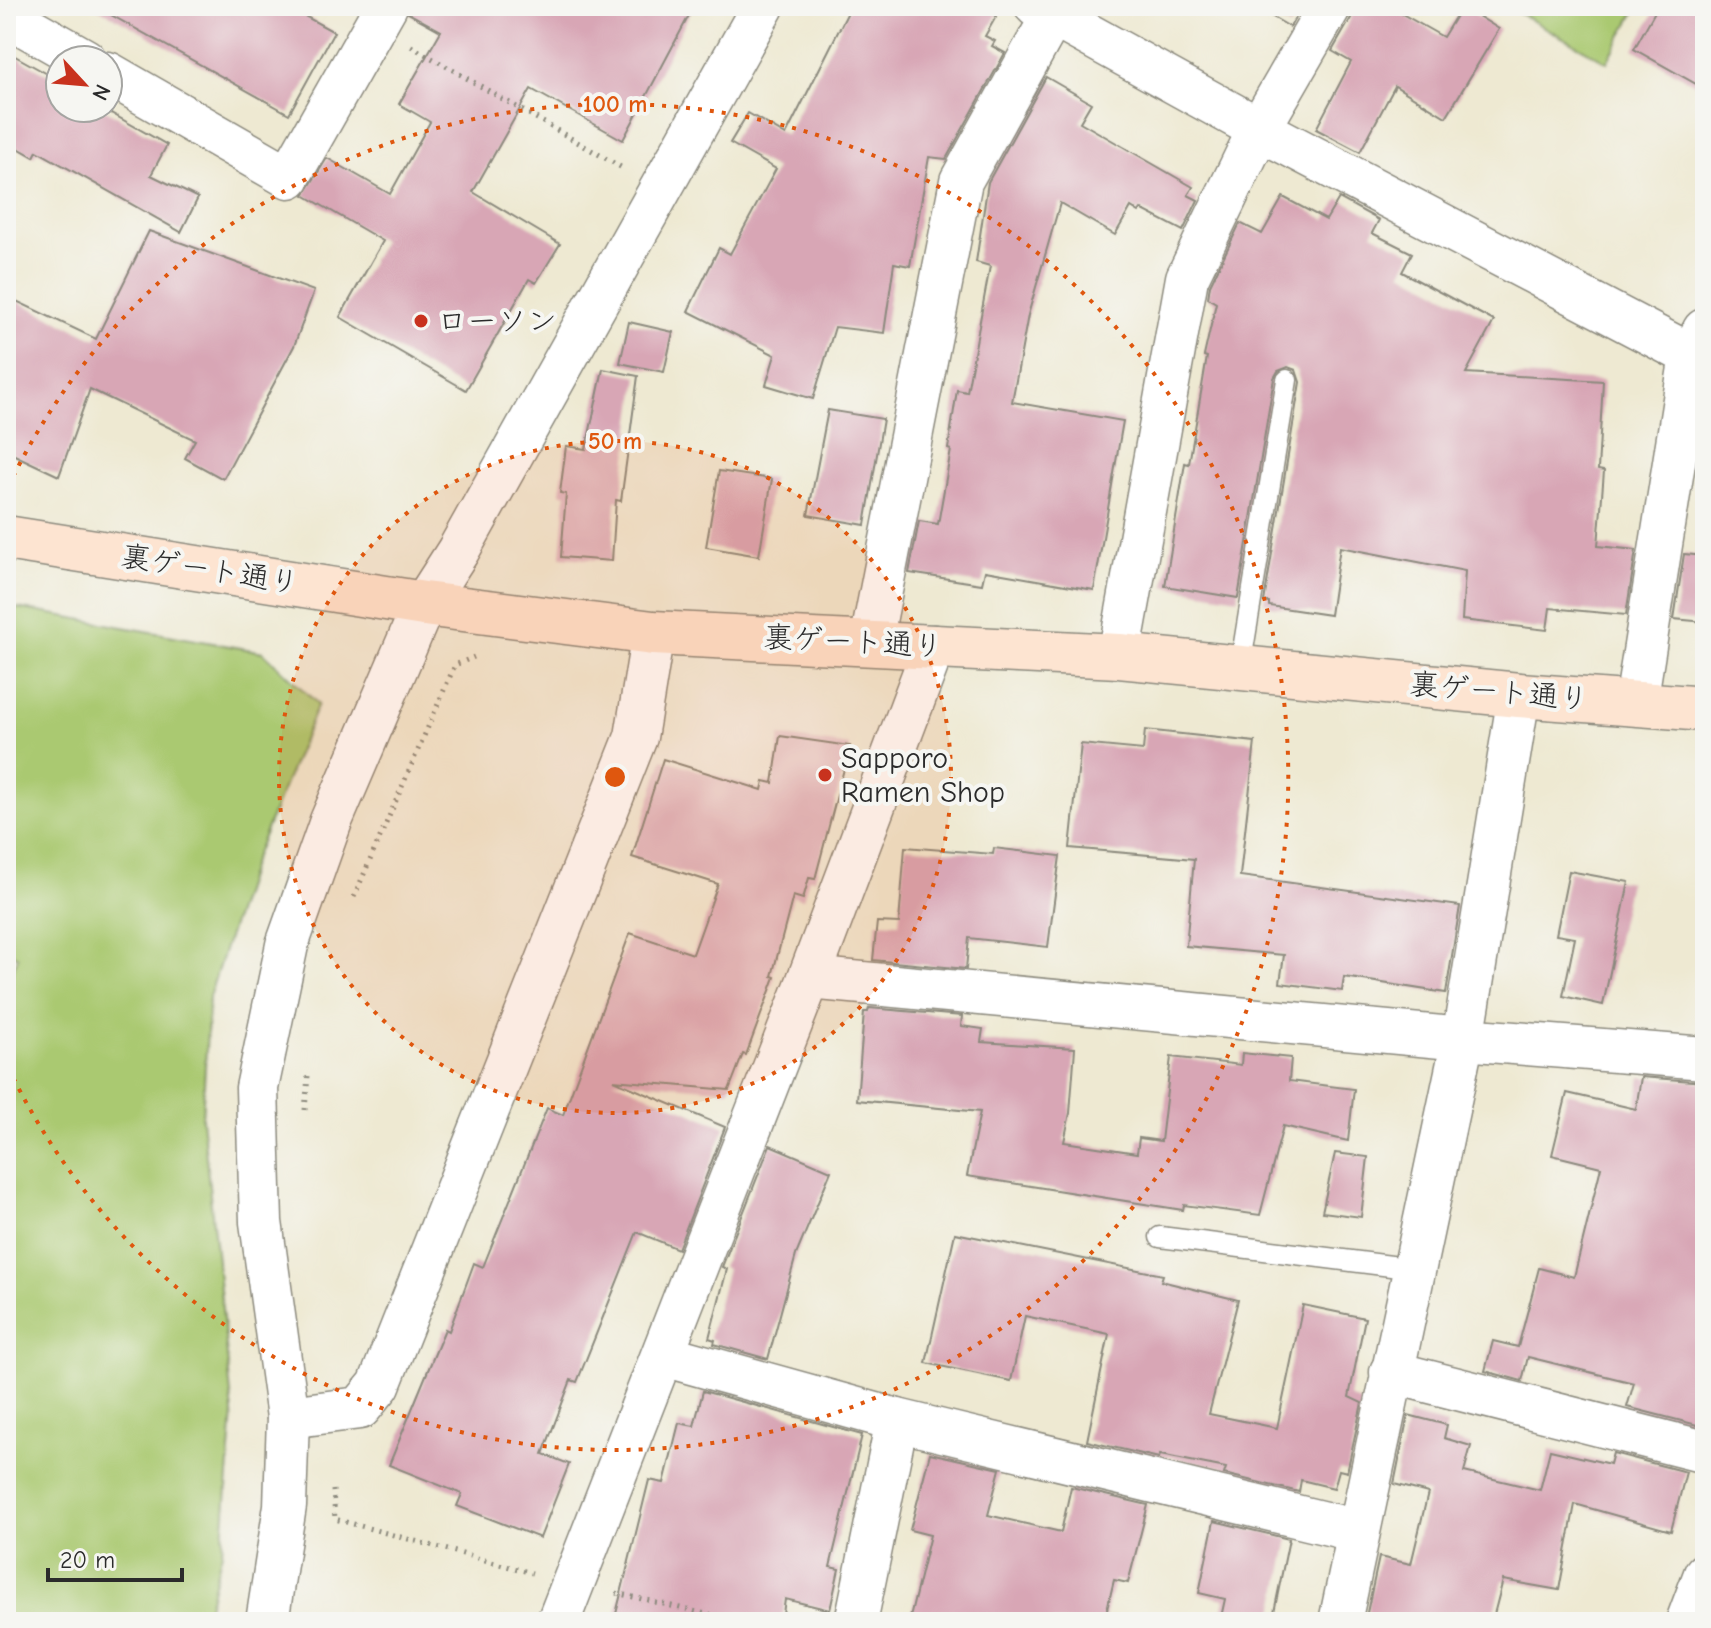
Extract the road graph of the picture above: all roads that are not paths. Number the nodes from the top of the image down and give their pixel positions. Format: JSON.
{"nodes":[{"id":1,"x":763,"y":6,"type":"edge"},
{"id":2,"x":1330,"y":6,"type":"edge"},
{"id":3,"x":1049,"y":9,"type":"edge"},
{"id":4,"x":6,"y":15,"type":"edge"},
{"id":5,"x":381,"y":16,"type":"edge"},
{"id":6,"x":57,"y":44,"type":"edge"},
{"id":7,"x":124,"y":82,"type":"edge"},
{"id":8,"x":1259,"y":129,"type":"junction"},
{"id":9,"x":1700,"y":347,"type":"edge"},
{"id":10,"x":1287,"y":380,"type":"dead end"},
{"id":11,"x":6,"y":538,"type":"edge"},
{"id":12,"x":424,"y":604,"type":"junction"},
{"id":13,"x":653,"y":633,"type":"junction"},
{"id":14,"x":871,"y":642,"type":"junction"},
{"id":15,"x":934,"y":646,"type":"junction"},
{"id":16,"x":1119,"y":656,"type":"junction"},
{"id":17,"x":1240,"y":668,"type":"junction"},
{"id":18,"x":1519,"y":695,"type":"junction"},
{"id":19,"x":1636,"y":703,"type":"junction"},
{"id":20,"x":1705,"y":709,"type":"edge"},
{"id":21,"x":809,"y":978,"type":"junction"},
{"id":22,"x":1463,"y":1039,"type":"junction"},
{"id":23,"x":1705,"y":1058,"type":"edge"},
{"id":24,"x":1160,"y":1237,"type":"dead end"},
{"id":25,"x":1415,"y":1269,"type":"junction"},
{"id":26,"x":663,"y":1355,"type":"junction"},
{"id":27,"x":1391,"y":1372,"type":"junction"},
{"id":28,"x":288,"y":1417,"type":"junction"},
{"id":29,"x":897,"y":1420,"type":"junction"},
{"id":30,"x":1705,"y":1452,"type":"edge"},
{"id":31,"x":1358,"y":1531,"type":"junction"},
{"id":32,"x":1705,"y":1574,"type":"edge"},
{"id":33,"x":267,"y":1622,"type":"edge"},
{"id":34,"x":558,"y":1622,"type":"edge"},
{"id":35,"x":856,"y":1622,"type":"edge"},
{"id":36,"x":1340,"y":1622,"type":"edge"},
{"id":37,"x":1687,"y":1622,"type":"edge"}],
"edges":[{"from":1,"to":12,"type":"street"},
{"from":2,"to":8,"type":"street"},
{"from":3,"to":8,"type":"street"},
{"from":3,"to":14,"type":"street"},
{"from":4,"to":6,"type":"street"},
{"from":5,"to":7,"type":"street"},
{"from":8,"to":9,"type":"street"},
{"from":8,"to":16,"type":"street"},
{"from":9,"to":19,"type":"street"},
{"from":10,"to":17,"type":"lane"},
{"from":11,"to":12,"type":"street","name":"裏ゲート通り"},
{"from":12,"to":13,"type":"street","name":"裏ゲート通り"},
{"from":12,"to":28,"type":"street"},
{"from":13,"to":14,"type":"street","name":"裏ゲート通り"},
{"from":13,"to":28,"type":"street"},
{"from":14,"to":15,"type":"street","name":"裏ゲート通り"},
{"from":15,"to":16,"type":"street","name":"裏ゲート通り"},
{"from":15,"to":21,"type":"street"},
{"from":16,"to":17,"type":"street","name":"裏ゲート通り"},
{"from":17,"to":18,"type":"street","name":"裏ゲート通り"},
{"from":18,"to":19,"type":"street","name":"裏ゲート通り"},
{"from":18,"to":22,"type":"street"},
{"from":19,"to":20,"type":"street","name":"裏ゲート通り"},
{"from":21,"to":22,"type":"street"},
{"from":21,"to":26,"type":"street"},
{"from":22,"to":23,"type":"street"},
{"from":22,"to":25,"type":"street"},
{"from":24,"to":25,"type":"lane"},
{"from":25,"to":27,"type":"street"},
{"from":26,"to":29,"type":"street"},
{"from":26,"to":34,"type":"street"},
{"from":27,"to":30,"type":"street"},
{"from":27,"to":31,"type":"street"},
{"from":28,"to":33,"type":"street"},
{"from":29,"to":31,"type":"street"},
{"from":29,"to":35,"type":"street"},
{"from":31,"to":36,"type":"street"},
{"from":32,"to":37,"type":"street"}]}
